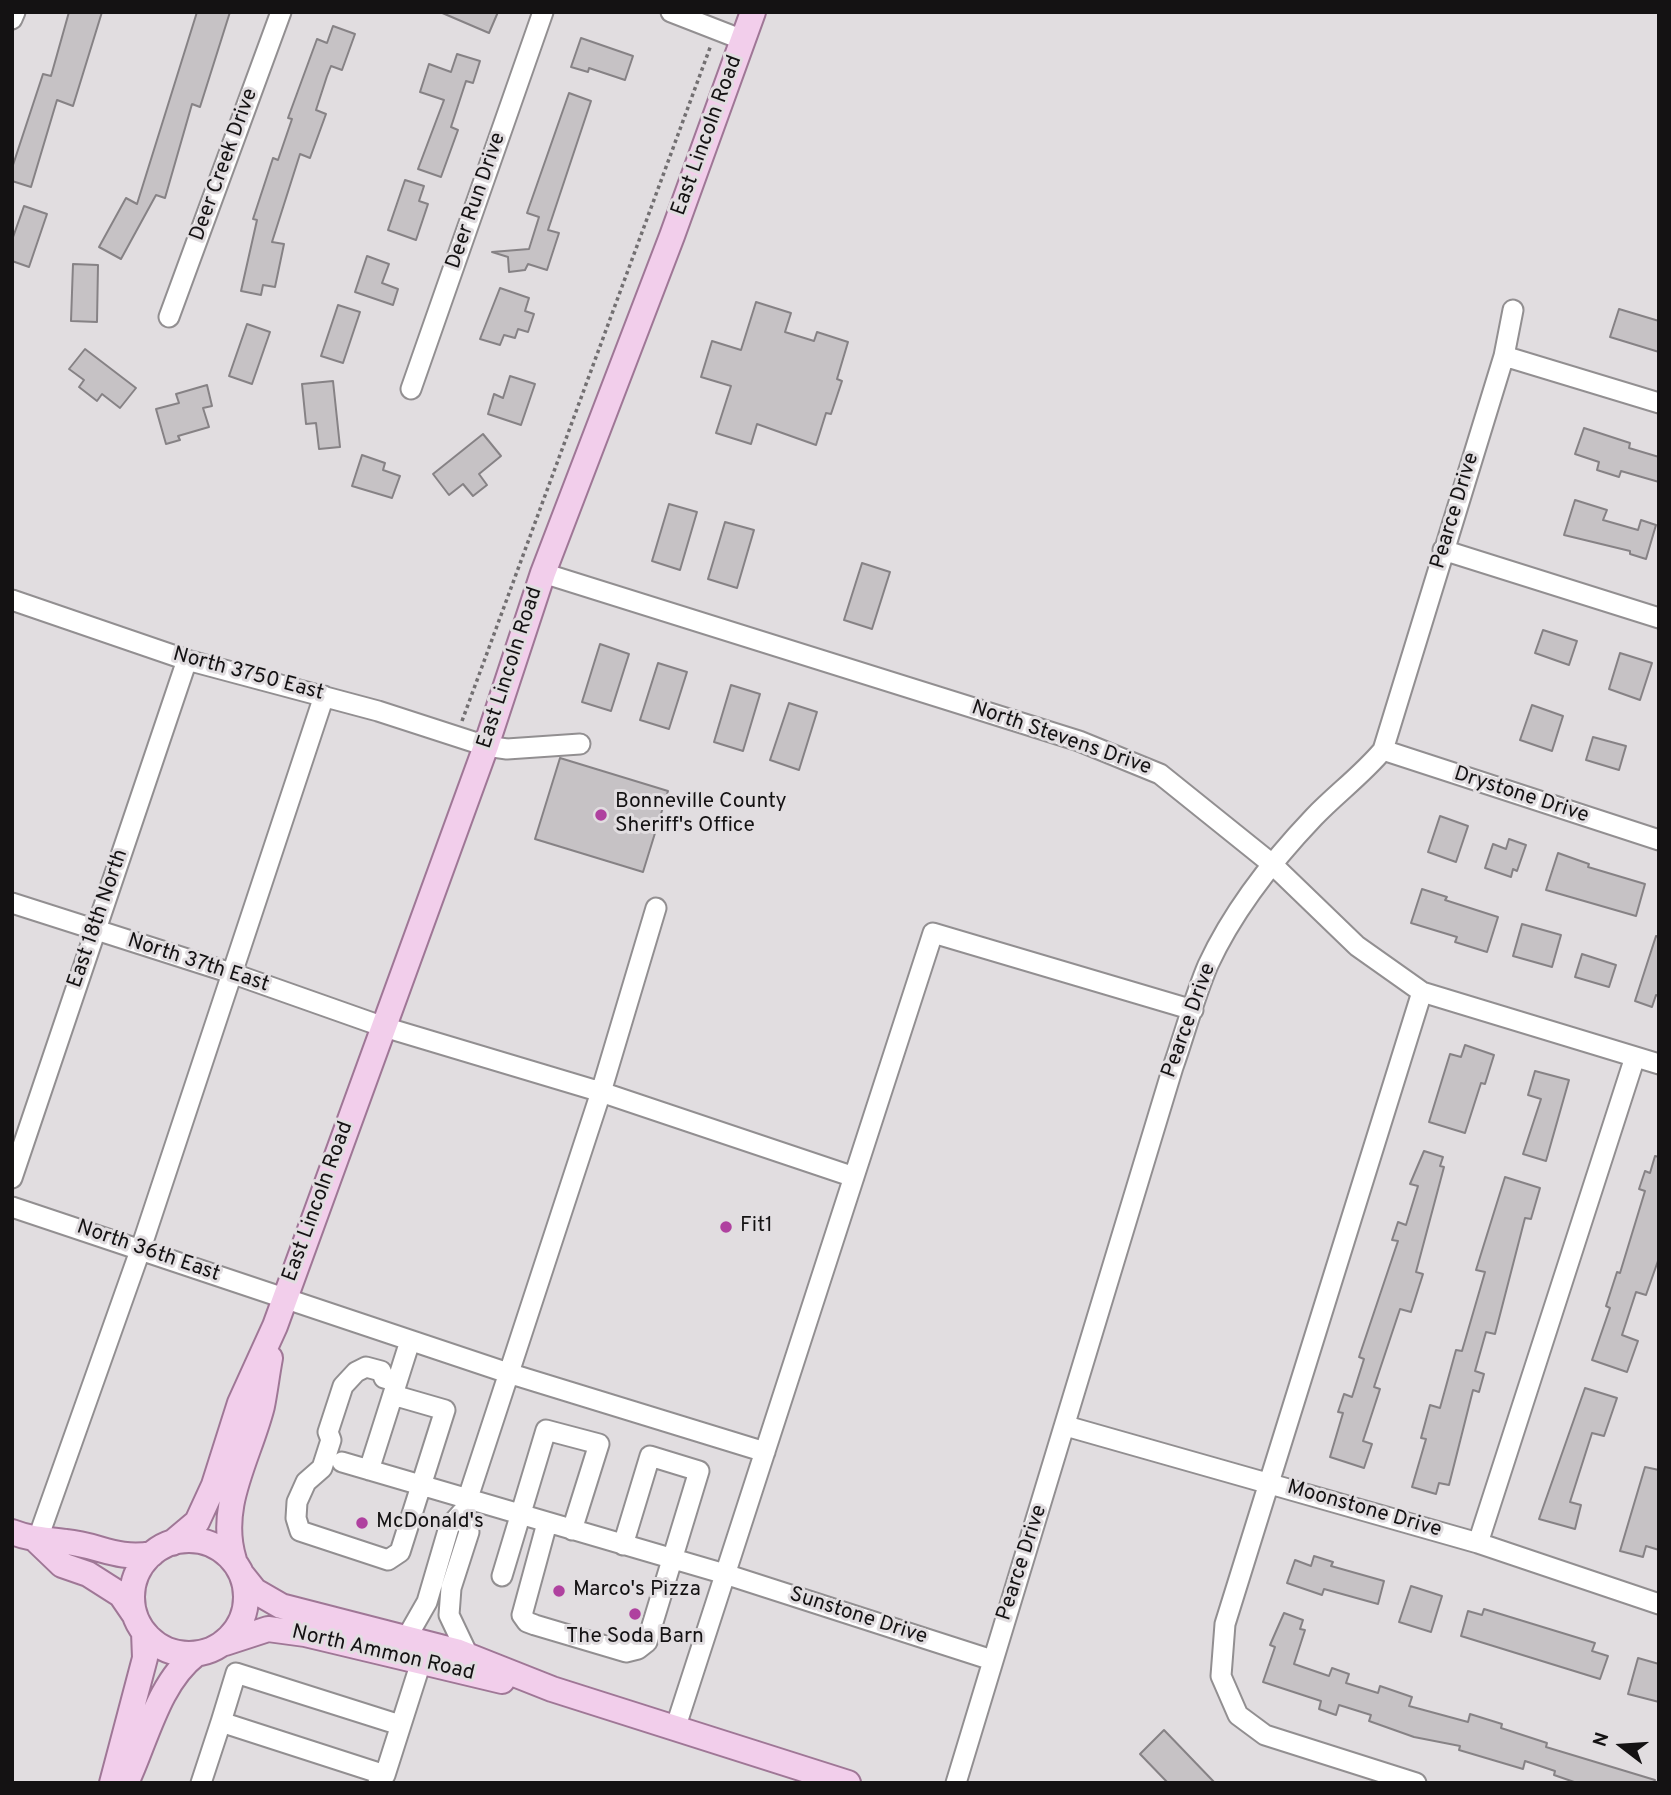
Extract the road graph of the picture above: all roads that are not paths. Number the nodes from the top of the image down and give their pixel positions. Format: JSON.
{"nodes":[{"id":1,"x":15,"y":12,"type":"edge"},
{"id":2,"x":281,"y":12,"type":"edge"},
{"id":3,"x":543,"y":12,"type":"edge"},
{"id":4,"x":671,"y":12,"type":"edge"},
{"id":5,"x":753,"y":12,"type":"edge"},
{"id":6,"x":12,"y":19,"type":"edge"},
{"id":7,"x":743,"y":40,"type":"junction"},
{"id":8,"x":1513,"y":310,"type":"dead end"},
{"id":9,"x":169,"y":317,"type":"dead end"},
{"id":10,"x":1504,"y":356,"type":"junction"},
{"id":11,"x":411,"y":390,"type":"dead end"},
{"id":12,"x":1659,"y":403,"type":"edge"},
{"id":13,"x":1443,"y":550,"type":"junction"},
{"id":14,"x":543,"y":573,"type":"junction"},
{"id":15,"x":12,"y":600,"type":"edge"},
{"id":16,"x":1659,"y":618,"type":"edge"},
{"id":17,"x":187,"y":660,"type":"junction"},
{"id":18,"x":324,"y":696,"type":"junction"},
{"id":19,"x":580,"y":744,"type":"dead end"},
{"id":20,"x":486,"y":746,"type":"junction"},
{"id":21,"x":1384,"y":750,"type":"junction"},
{"id":22,"x":1659,"y":840,"type":"edge"},
{"id":23,"x":1272,"y":864,"type":"junction"},
{"id":24,"x":12,"y":903,"type":"edge"},
{"id":25,"x":656,"y":908,"type":"dead end"},
{"id":26,"x":95,"y":931,"type":"junction"},
{"id":27,"x":231,"y":973,"type":"junction"},
{"id":28,"x":1422,"y":992,"type":"junction"},
{"id":29,"x":1193,"y":1010,"type":"junction"},
{"id":30,"x":384,"y":1027,"type":"junction"},
{"id":31,"x":1635,"y":1057,"type":"junction"},
{"id":32,"x":1659,"y":1064,"type":"edge"},
{"id":33,"x":601,"y":1092,"type":"junction"},
{"id":34,"x":854,"y":1177,"type":"junction"},
{"id":35,"x":12,"y":1178,"type":"edge"},
{"id":36,"x":12,"y":1207,"type":"edge"},
{"id":37,"x":141,"y":1248,"type":"junction"},
{"id":38,"x":283,"y":1299,"type":"junction"},
{"id":39,"x":275,"y":1326,"type":"junction"},
{"id":40,"x":410,"y":1341,"type":"junction"},
{"id":41,"x":508,"y":1373,"type":"junction"},
{"id":42,"x":392,"y":1385,"type":"junction"},
{"id":43,"x":1066,"y":1426,"type":"junction"},
{"id":44,"x":765,"y":1452,"type":"junction"},
{"id":45,"x":342,"y":1462,"type":"dead end"},
{"id":46,"x":369,"y":1470,"type":"junction"},
{"id":47,"x":1268,"y":1483,"type":"junction"},
{"id":48,"x":422,"y":1486,"type":"junction"},
{"id":49,"x":465,"y":1505,"type":"junction"},
{"id":50,"x":520,"y":1515,"type":"junction"},
{"id":51,"x":547,"y":1523,"type":"junction"},
{"id":52,"x":572,"y":1530,"type":"junction"},
{"id":53,"x":12,"y":1532,"type":"edge"},
{"id":54,"x":37,"y":1541,"type":"junction"},
{"id":55,"x":1478,"y":1543,"type":"junction"},
{"id":56,"x":623,"y":1545,"type":"junction"},
{"id":57,"x":162,"y":1548,"type":"junction"},
{"id":58,"x":671,"y":1559,"type":"junction"},
{"id":59,"x":238,"y":1568,"type":"junction"},
{"id":60,"x":725,"y":1574,"type":"junction"},
{"id":61,"x":502,"y":1576,"type":"dead end"},
{"id":62,"x":1659,"y":1604,"type":"edge"},
{"id":63,"x":139,"y":1623,"type":"junction"},
{"id":64,"x":407,"y":1637,"type":"junction"},
{"id":65,"x":206,"y":1651,"type":"junction"},
{"id":66,"x":468,"y":1656,"type":"junction"},
{"id":67,"x":992,"y":1660,"type":"junction"},
{"id":68,"x":421,"y":1662,"type":"junction"},
{"id":69,"x":551,"y":1689,"type":"junction"},
{"id":70,"x":221,"y":1722,"type":"junction"},
{"id":71,"x":400,"y":1725,"type":"junction"},
{"id":72,"x":675,"y":1729,"type":"junction"},
{"id":73,"x":381,"y":1779,"type":"edge"},
{"id":74,"x":112,"y":1783,"type":"edge"},
{"id":75,"x":127,"y":1783,"type":"edge"},
{"id":76,"x":201,"y":1783,"type":"edge"},
{"id":77,"x":848,"y":1783,"type":"edge"},
{"id":78,"x":956,"y":1783,"type":"edge"},
{"id":79,"x":1416,"y":1783,"type":"edge"}],
"edges":[{"from":1,"to":6,"type":"street"},
{"from":2,"to":9,"type":"street","name":"Deer Creek Drive"},
{"from":3,"to":11,"type":"street","name":"Deer Run Drive"},
{"from":4,"to":7,"type":"street"},
{"from":5,"to":7,"type":"main road","name":"East Lincoln Road"},
{"from":7,"to":14,"type":"main road","name":"East Lincoln Road"},
{"from":8,"to":10,"type":"street","name":"Pearce Drive"},
{"from":10,"to":12,"type":"street"},
{"from":10,"to":13,"type":"street","name":"Pearce Drive"},
{"from":13,"to":16,"type":"street"},
{"from":13,"to":21,"type":"street","name":"Pearce Drive"},
{"from":14,"to":20,"type":"main road","name":"East Lincoln Road"},
{"from":14,"to":23,"type":"street","name":"North Stevens Drive"},
{"from":15,"to":17,"type":"street","name":"North 3750 East"},
{"from":17,"to":18,"type":"street","name":"North 3750 East"},
{"from":17,"to":26,"type":"street","name":"East 18th North"},
{"from":18,"to":20,"type":"street","name":"North 3750 East"},
{"from":18,"to":27,"type":"street"},
{"from":19,"to":20,"type":"street","name":"North 3750 East"},
{"from":20,"to":30,"type":"main road","name":"East Lincoln Road"},
{"from":21,"to":22,"type":"street","name":"Drystone Drive"},
{"from":21,"to":23,"type":"street","name":"Pearce Drive"},
{"from":23,"to":28,"type":"street","name":"North Stevens Drive"},
{"from":23,"to":29,"type":"street","name":"Pearce Drive"},
{"from":24,"to":26,"type":"street","name":"North 37th East"},
{"from":25,"to":33,"type":"street"},
{"from":26,"to":27,"type":"street","name":"North 37th East"},
{"from":26,"to":35,"type":"street","name":"East 18th North"},
{"from":27,"to":30,"type":"street","name":"North 37th East"},
{"from":27,"to":37,"type":"street"},
{"from":28,"to":31,"type":"street","name":"North Stevens Drive"},
{"from":28,"to":47,"type":"street"},
{"from":29,"to":34,"type":"street"},
{"from":29,"to":43,"type":"street","name":"Pearce Drive"},
{"from":30,"to":33,"type":"street","name":"North 37th East"},
{"from":30,"to":38,"type":"main road","name":"East Lincoln Road"},
{"from":31,"to":32,"type":"street","name":"North Stevens Drive"},
{"from":31,"to":55,"type":"street"},
{"from":33,"to":34,"type":"street","name":"North 37th East"},
{"from":33,"to":41,"type":"street"},
{"from":34,"to":44,"type":"street"},
{"from":36,"to":37,"type":"street","name":"North 36th East"},
{"from":37,"to":38,"type":"street","name":"North 36th East"},
{"from":37,"to":54,"type":"street"},
{"from":38,"to":39,"type":"main road","name":"East Lincoln Road"},
{"from":38,"to":40,"type":"street","name":"North 36th East"},
{"from":39,"to":57,"type":"main road","name":"East Lincoln Road"},
{"from":39,"to":59,"type":"main road","name":"East Lincoln Road"},
{"from":40,"to":41,"type":"street","name":"North 36th East"},
{"from":40,"to":42,"type":"street"},
{"from":41,"to":44,"type":"street","name":"North 36th East"},
{"from":41,"to":49,"type":"street"},
{"from":42,"to":46,"type":"street"},
{"from":42,"to":48,"type":"street"},
{"from":42,"to":48,"type":"street"},
{"from":43,"to":47,"type":"street","name":"Moonstone Drive"},
{"from":43,"to":67,"type":"street","name":"Pearce Drive"},
{"from":44,"to":60,"type":"street"},
{"from":45,"to":46,"type":"street","name":"Sunstone Drive"},
{"from":46,"to":48,"type":"street","name":"Sunstone Drive"},
{"from":47,"to":55,"type":"street","name":"Moonstone Drive"},
{"from":47,"to":79,"type":"street"},
{"from":48,"to":49,"type":"street","name":"Sunstone Drive"},
{"from":49,"to":50,"type":"street","name":"Sunstone Drive"},
{"from":49,"to":64,"type":"street"},
{"from":49,"to":66,"type":"street"},
{"from":50,"to":51,"type":"street","name":"Sunstone Drive"},
{"from":50,"to":52,"type":"street"},
{"from":50,"to":61,"type":"street"},
{"from":51,"to":52,"type":"street","name":"Sunstone Drive"},
{"from":51,"to":58,"type":"street"},
{"from":52,"to":56,"type":"street","name":"Sunstone Drive"},
{"from":53,"to":54,"type":"main road"},
{"from":54,"to":57,"type":"main road"},
{"from":54,"to":63,"type":"main road"},
{"from":55,"to":62,"type":"street","name":"Moonstone Drive"},
{"from":56,"to":58,"type":"street","name":"Sunstone Drive"},
{"from":56,"to":58,"type":"street"},
{"from":57,"to":59,"type":"main road"},
{"from":57,"to":63,"type":"main road"},
{"from":58,"to":60,"type":"street","name":"Sunstone Drive"},
{"from":59,"to":64,"type":"main road","name":"North Ammon Road"},
{"from":59,"to":65,"type":"main road"},
{"from":60,"to":67,"type":"street","name":"Sunstone Drive"},
{"from":60,"to":72,"type":"street"},
{"from":63,"to":65,"type":"main road"},
{"from":63,"to":74,"type":"main road"},
{"from":64,"to":66,"type":"main road","name":"North Ammon Road"},
{"from":65,"to":68,"type":"main road","name":"North Ammon Road"},
{"from":65,"to":75,"type":"main road"},
{"from":66,"to":69,"type":"main road","name":"North Ammon Road"},
{"from":67,"to":78,"type":"street","name":"Pearce Drive"},
{"from":68,"to":69,"type":"main road","name":"North Ammon Road"},
{"from":68,"to":71,"type":"street"},
{"from":69,"to":72,"type":"main road","name":"North Ammon Road"},
{"from":70,"to":71,"type":"street"},
{"from":70,"to":73,"type":"street"},
{"from":70,"to":76,"type":"street"},
{"from":71,"to":73,"type":"street"},
{"from":72,"to":77,"type":"main road","name":"North Ammon Road"}]}
